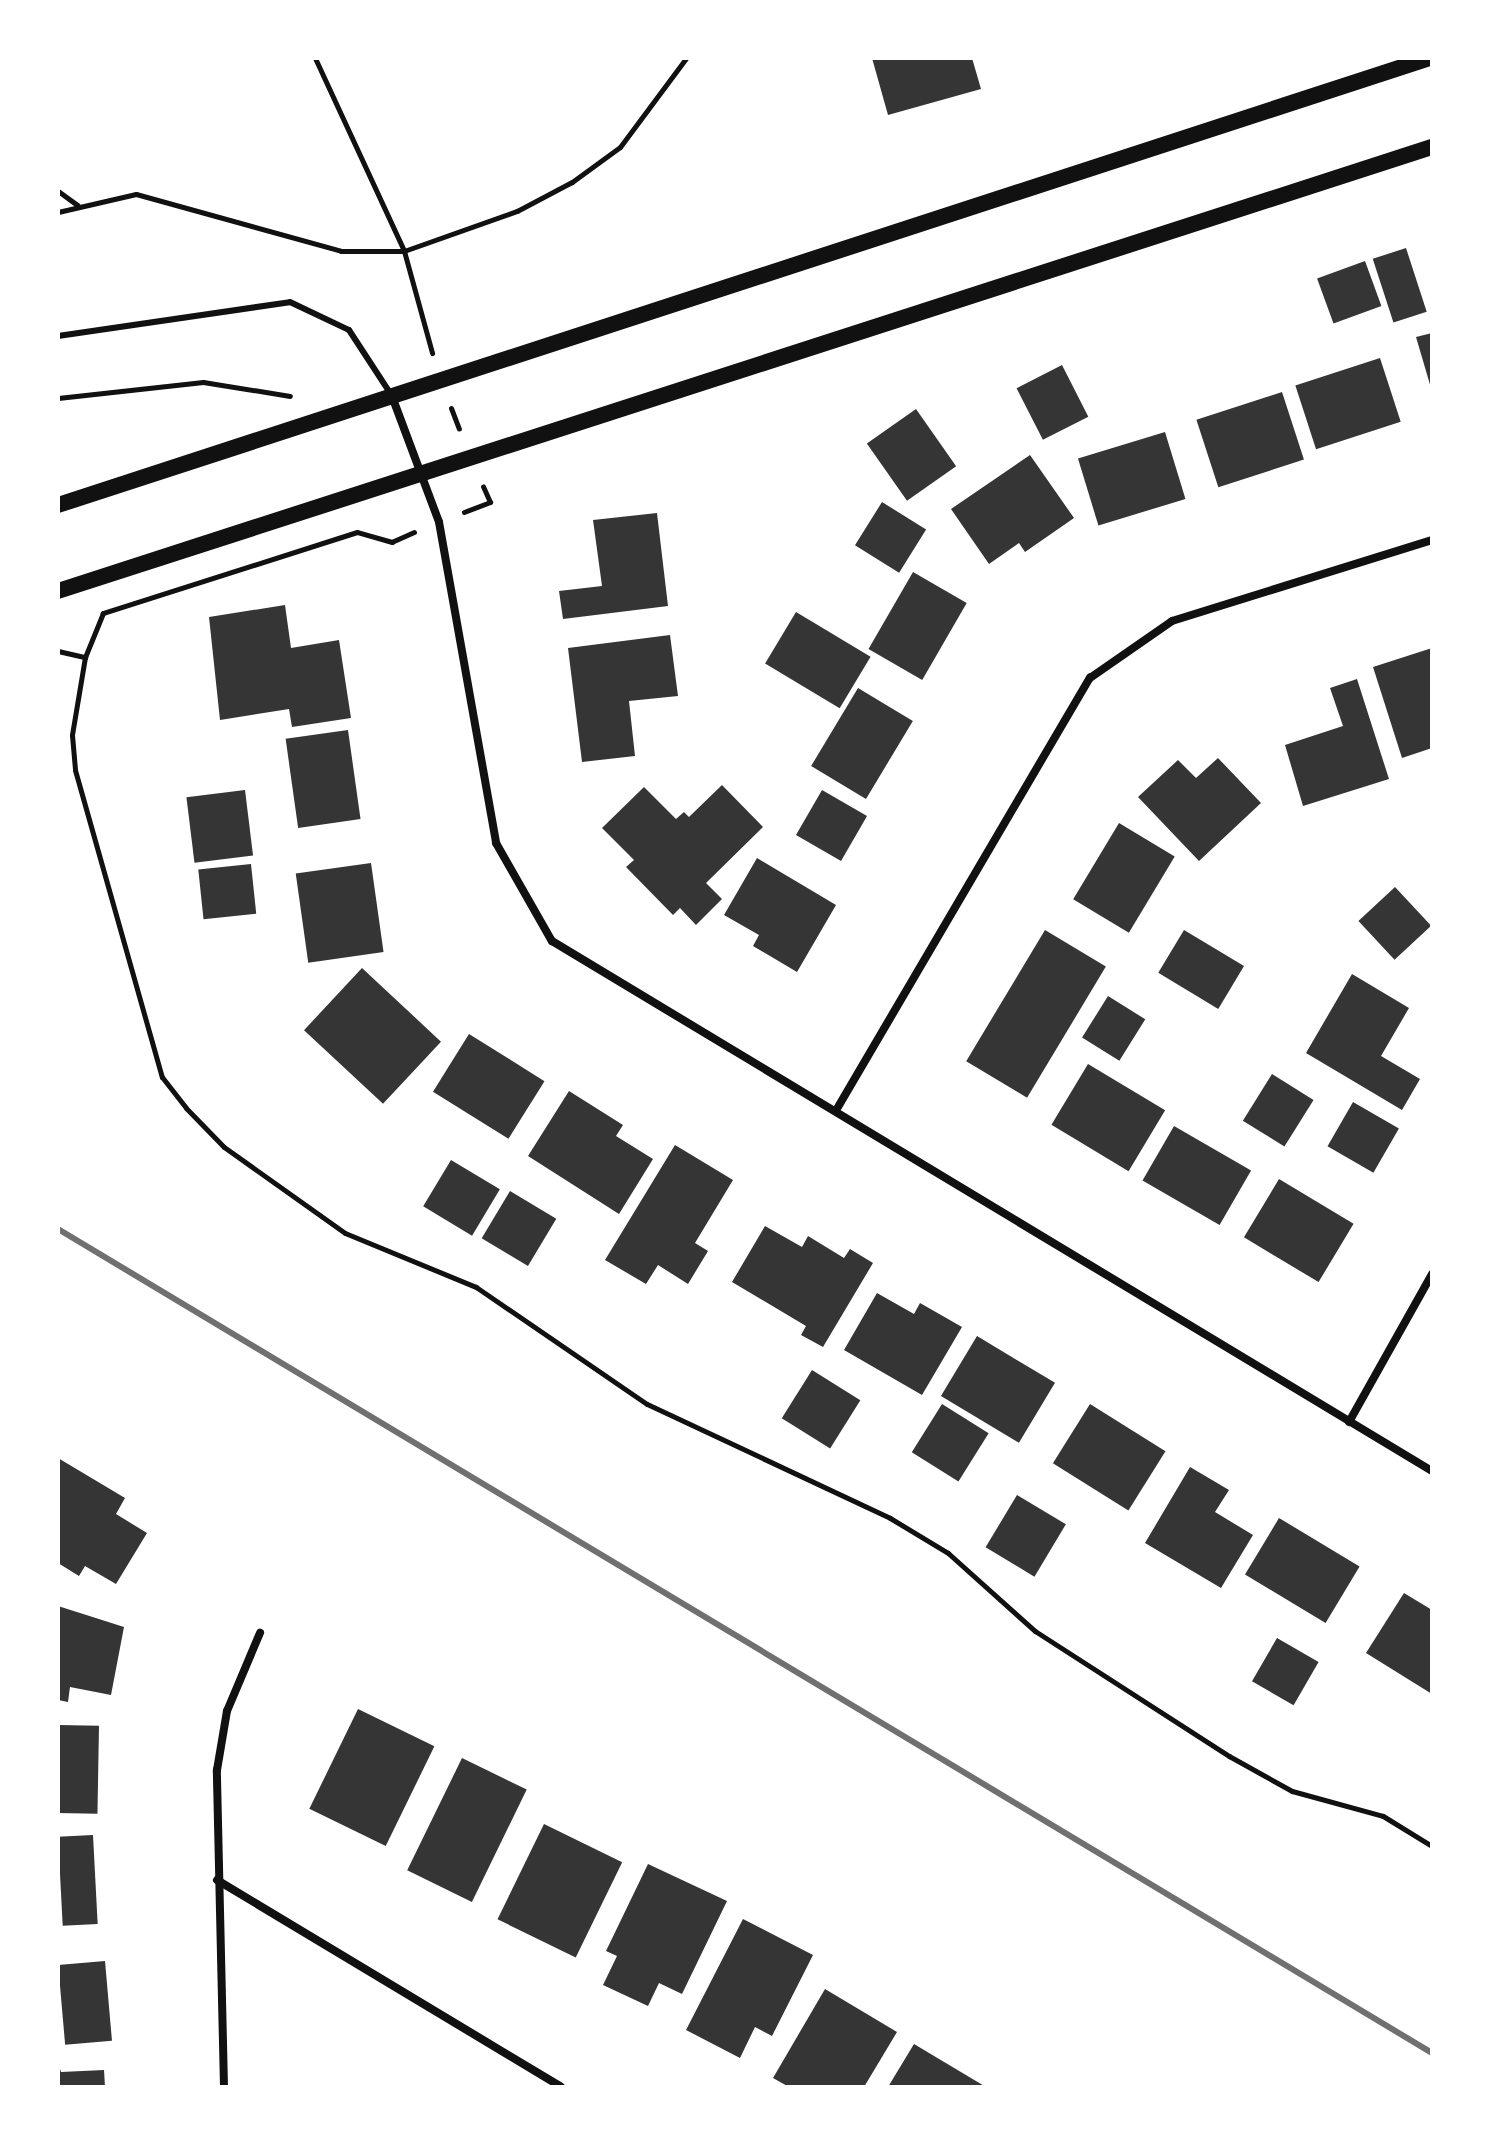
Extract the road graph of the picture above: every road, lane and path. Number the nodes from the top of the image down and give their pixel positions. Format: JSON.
{"nodes":[{"id":1,"x":315,"y":58,"type":"edge"},
{"id":2,"x":686,"y":58,"type":"edge"},
{"id":3,"x":1430,"y":58,"type":"edge"},
{"id":4,"x":1432,"y":147,"type":"edge"},
{"id":5,"x":58,"y":191,"type":"edge"},
{"id":6,"x":78,"y":206,"type":"junction"},
{"id":7,"x":58,"y":212,"type":"edge"},
{"id":8,"x":404,"y":251,"type":"junction"},
{"id":9,"x":58,"y":336,"type":"edge"},
{"id":10,"x":376,"y":365,"type":"junction"},
{"id":11,"x":305,"y":391,"type":"dead end"},
{"id":12,"x":58,"y":398,"type":"edge"},
{"id":13,"x":393,"y":399,"type":"junction"},
{"id":14,"x":427,"y":474,"type":"junction"},
{"id":15,"x":58,"y":505,"type":"edge"},
{"id":16,"x":1432,"y":540,"type":"edge"},
{"id":17,"x":392,"y":542,"type":"dead end"},
{"id":18,"x":58,"y":591,"type":"edge"},
{"id":19,"x":58,"y":651,"type":"edge"},
{"id":20,"x":85,"y":657,"type":"junction"},
{"id":21,"x":838,"y":1107,"type":"junction"},
{"id":22,"x":1432,"y":1274,"type":"edge"},
{"id":23,"x":1349,"y":1422,"type":"junction"},
{"id":24,"x":1432,"y":1471,"type":"edge"},
{"id":25,"x":260,"y":1633,"type":"dead end"},
{"id":26,"x":1432,"y":1846,"type":"edge"},
{"id":27,"x":217,"y":1880,"type":"junction"},
{"id":28,"x":224,"y":2087,"type":"edge"},
{"id":29,"x":561,"y":2087,"type":"edge"}],
"edges":[{"from":1,"to":8,"type":"path"},
{"from":2,"to":8,"type":"path"},
{"from":3,"to":13,"type":"main road"},
{"from":4,"to":14,"type":"main road"},
{"from":5,"to":6,"type":"path"},
{"from":6,"to":7,"type":"path"},
{"from":6,"to":8,"type":"path"},
{"from":8,"to":10,"type":"path"},
{"from":9,"to":10,"type":"lane"},
{"from":10,"to":13,"type":"lane"},
{"from":11,"to":12,"type":"path"},
{"from":13,"to":14,"type":"street"},
{"from":13,"to":15,"type":"main road"},
{"from":14,"to":18,"type":"main road"},
{"from":14,"to":21,"type":"street"},
{"from":16,"to":21,"type":"street"},
{"from":17,"to":20,"type":"path"},
{"from":19,"to":20,"type":"path"},
{"from":20,"to":26,"type":"path"},
{"from":21,"to":23,"type":"street"},
{"from":22,"to":23,"type":"street"},
{"from":23,"to":24,"type":"street"},
{"from":25,"to":27,"type":"street"},
{"from":27,"to":28,"type":"street"},
{"from":27,"to":29,"type":"street"}]}
